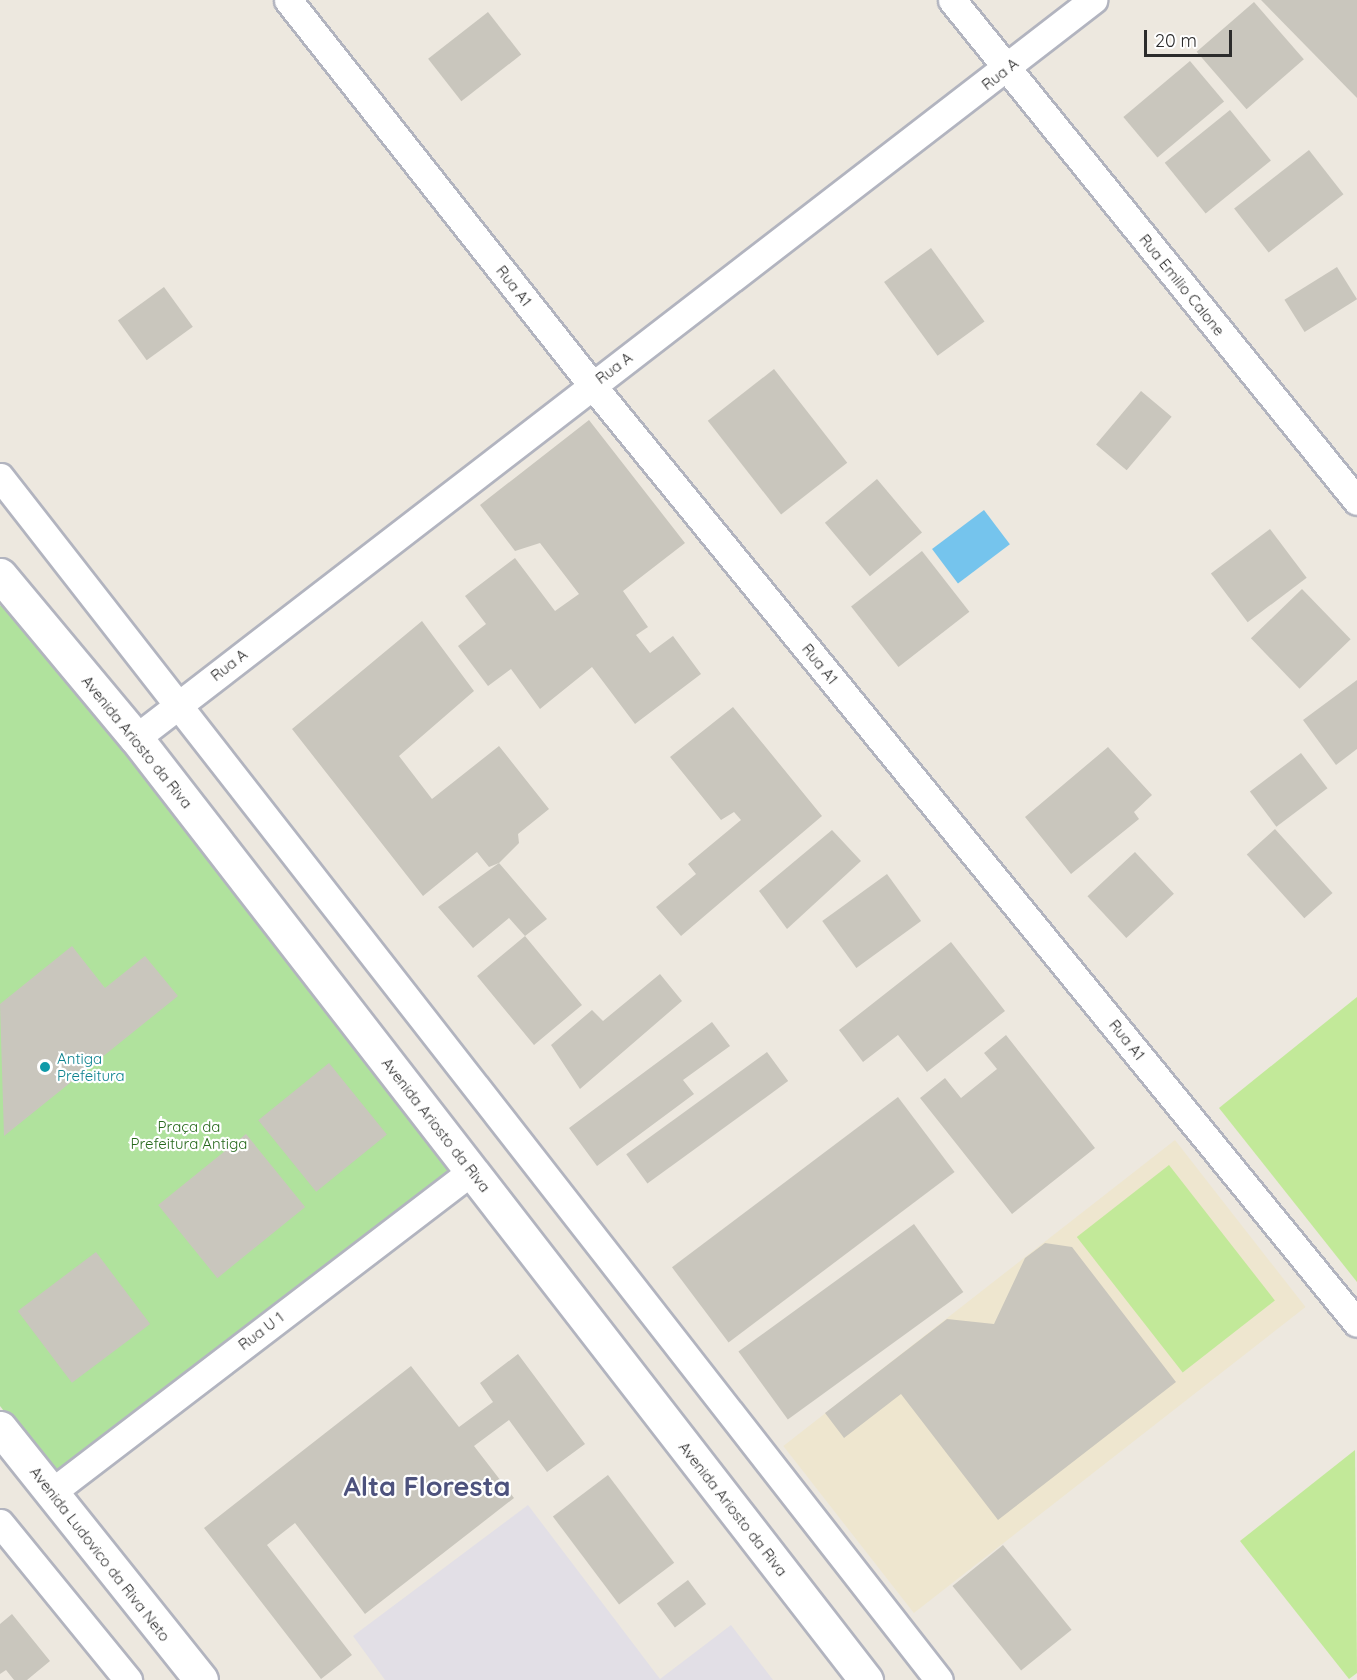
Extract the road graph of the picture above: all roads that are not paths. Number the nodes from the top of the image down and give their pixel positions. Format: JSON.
{"nodes":[{"id":1,"x":288,"y":0,"type":"edge"},
{"id":2,"x":952,"y":0,"type":"edge"},
{"id":3,"x":1093,"y":0,"type":"edge"},
{"id":4,"x":1006,"y":69,"type":"junction"},
{"id":5,"x":592,"y":385,"type":"junction"},
{"id":6,"x":0,"y":477,"type":"edge"},
{"id":7,"x":1357,"y":501,"type":"edge"},
{"id":8,"x":0,"y":575,"type":"edge"},
{"id":9,"x":178,"y":705,"type":"junction"},
{"id":10,"x":136,"y":738,"type":"junction"},
{"id":11,"x":472,"y":1171,"type":"junction"},
{"id":12,"x":1357,"y":1323,"type":"edge"},
{"id":13,"x":0,"y":1428,"type":"edge"},
{"id":14,"x":52,"y":1491,"type":"junction"},
{"id":15,"x":0,"y":1524,"type":"edge"},
{"id":16,"x":128,"y":1680,"type":"edge"},
{"id":17,"x":201,"y":1680,"type":"edge"},
{"id":18,"x":866,"y":1680,"type":"edge"},
{"id":19,"x":939,"y":1680,"type":"edge"}],
"edges":[{"from":1,"to":5,"type":"street","name":"Rua A1"},
{"from":2,"to":4,"type":"street","name":"Rua Emilio Calone"},
{"from":3,"to":4,"type":"street","name":"Rua A"},
{"from":4,"to":5,"type":"street","name":"Rua A"},
{"from":4,"to":7,"type":"street","name":"Rua Emilio Calone"},
{"from":5,"to":9,"type":"street","name":"Rua A"},
{"from":5,"to":12,"type":"street","name":"Rua A1"},
{"from":6,"to":9,"type":"street"},
{"from":8,"to":10,"type":"street","name":"Avenida Ariosto da Riva"},
{"from":9,"to":10,"type":"street","name":"Rua A"},
{"from":9,"to":19,"type":"street"},
{"from":10,"to":11,"type":"street","name":"Avenida Ariosto da Riva"},
{"from":11,"to":14,"type":"street","name":"Rua U 1"},
{"from":11,"to":18,"type":"street","name":"Avenida Ariosto da Riva"},
{"from":13,"to":14,"type":"street","name":"Avenida Ludovico da Riva Neto"},
{"from":14,"to":17,"type":"street","name":"Avenida Ludovico da Riva Neto"},
{"from":15,"to":16,"type":"street"}]}
